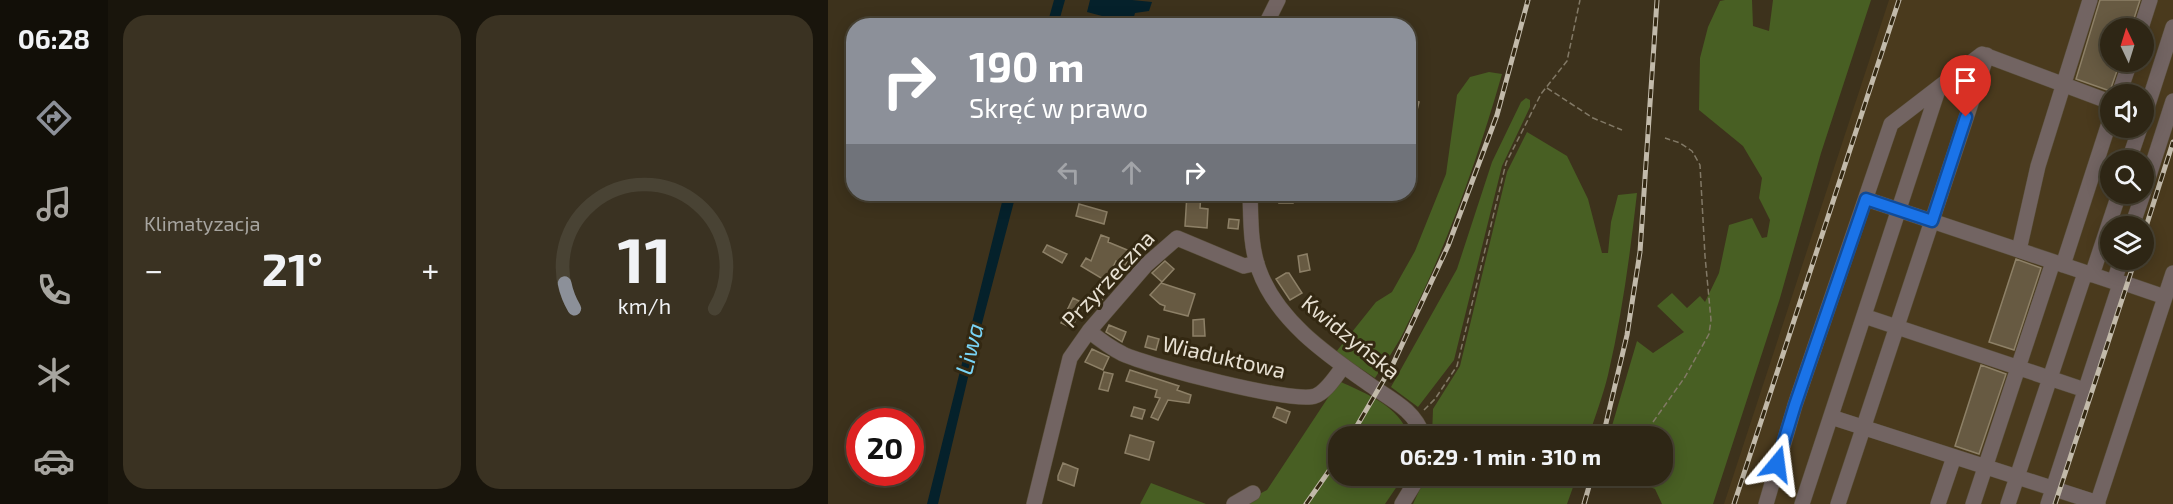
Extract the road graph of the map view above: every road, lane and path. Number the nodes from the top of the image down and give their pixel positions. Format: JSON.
{"nodes":[{"id":1,"x":1278,"y":0,"type":"edge"},
{"id":2,"x":1580,"y":0,"type":"edge"},
{"id":3,"x":2090,"y":0,"type":"edge"},
{"id":4,"x":2150,"y":0,"type":"edge"},
{"id":5,"x":1269,"y":18,"type":"edge"},
{"id":6,"x":2144,"y":18,"type":"edge"},
{"id":7,"x":2173,"y":27,"type":"edge"},
{"id":8,"x":1987,"y":55,"type":"junction"},
{"id":9,"x":2063,"y":84,"type":"junction"},
{"id":10,"x":2154,"y":85,"type":"edge"},
{"id":11,"x":1939,"y":87,"type":"junction"},
{"id":12,"x":1546,"y":88,"type":"junction"},
{"id":13,"x":2100,"y":98,"type":"edge"},
{"id":14,"x":2173,"y":101,"type":"edge"},
{"id":15,"x":2154,"y":120,"type":"edge"},
{"id":16,"x":2166,"y":123,"type":"junction"},
{"id":17,"x":1622,"y":130,"type":"dead end"},
{"id":18,"x":1665,"y":138,"type":"dead end"},
{"id":19,"x":2103,"y":138,"type":"edge"},
{"id":20,"x":2154,"y":159,"type":"edge"},
{"id":21,"x":1866,"y":199,"type":"junction"},
{"id":22,"x":1251,"y":201,"type":"edge"},
{"id":23,"x":2115,"y":204,"type":"edge"},
{"id":24,"x":1899,"y":210,"type":"junction"},
{"id":25,"x":1932,"y":221,"type":"junction"},
{"id":26,"x":2019,"y":250,"type":"junction"},
{"id":27,"x":1257,"y":263,"type":"junction"},
{"id":28,"x":2058,"y":263,"type":"junction"},
{"id":29,"x":2119,"y":270,"type":"edge"},
{"id":30,"x":2173,"y":273,"type":"edge"},
{"id":31,"x":2089,"y":274,"type":"junction"},
{"id":32,"x":2117,"y":283,"type":"junction"},
{"id":33,"x":2165,"y":297,"type":"junction"},
{"id":34,"x":1864,"y":316,"type":"junction"},
{"id":35,"x":1897,"y":327,"type":"junction"},
{"id":36,"x":1089,"y":332,"type":"junction"},
{"id":37,"x":1344,"y":366,"type":"junction"},
{"id":38,"x":2018,"y":367,"type":"junction"},
{"id":39,"x":2050,"y":378,"type":"junction"},
{"id":40,"x":2085,"y":390,"type":"junction"},
{"id":41,"x":1831,"y":417,"type":"junction"},
{"id":42,"x":1415,"y":420,"type":"junction"},
{"id":43,"x":1653,"y":422,"type":"dead end"},
{"id":44,"x":1418,"y":426,"type":"edge"},
{"id":45,"x":1863,"y":427,"type":"junction"},
{"id":46,"x":1954,"y":457,"type":"junction"},
{"id":47,"x":1985,"y":468,"type":"junction"},
{"id":48,"x":2017,"y":478,"type":"junction"},
{"id":49,"x":1413,"y":486,"type":"edge"},
{"id":50,"x":2053,"y":489,"type":"junction"},
{"id":51,"x":1253,"y":493,"type":"dead end"},
{"id":52,"x":1034,"y":504,"type":"edge"},
{"id":53,"x":1234,"y":504,"type":"edge"},
{"id":54,"x":1402,"y":504,"type":"edge"},
{"id":55,"x":1766,"y":504,"type":"edge"},
{"id":56,"x":1802,"y":504,"type":"edge"},
{"id":57,"x":1838,"y":504,"type":"edge"},
{"id":58,"x":1938,"y":504,"type":"edge"},
{"id":59,"x":1973,"y":504,"type":"edge"},
{"id":60,"x":2008,"y":504,"type":"edge"},
{"id":61,"x":2048,"y":504,"type":"edge"},
{"id":62,"x":2098,"y":504,"type":"edge"}],
"edges":[{"from":1,"to":5,"type":"street"},
{"from":2,"to":12,"type":"path"},
{"from":3,"to":9,"type":"street"},
{"from":4,"to":6,"type":"street"},
{"from":7,"to":10,"type":"street"},
{"from":8,"to":9,"type":"street"},
{"from":8,"to":11,"type":"street"},
{"from":8,"to":25,"type":"street"},
{"from":9,"to":13,"type":"street"},
{"from":9,"to":26,"type":"street"},
{"from":11,"to":21,"type":"street"},
{"from":11,"to":24,"type":"street"},
{"from":12,"to":17,"type":"path"},
{"from":12,"to":42,"type":"path"},
{"from":14,"to":16,"type":"street"},
{"from":15,"to":16,"type":"street"},
{"from":16,"to":20,"type":"street"},
{"from":18,"to":43,"type":"path"},
{"from":19,"to":28,"type":"street"},
{"from":21,"to":24,"type":"street"},
{"from":21,"to":55,"type":"street"},
{"from":22,"to":27,"type":"street","name":"Kwidzyńska"},
{"from":23,"to":31,"type":"street"},
{"from":24,"to":25,"type":"street"},
{"from":24,"to":34,"type":"street"},
{"from":25,"to":26,"type":"street"},
{"from":25,"to":35,"type":"street"},
{"from":26,"to":28,"type":"street"},
{"from":27,"to":36,"type":"street","name":"Przyrzeczna"},
{"from":27,"to":37,"type":"street","name":"Kwidzyńska"},
{"from":28,"to":31,"type":"street"},
{"from":28,"to":38,"type":"street"},
{"from":29,"to":32,"type":"street"},
{"from":30,"to":33,"type":"street"},
{"from":31,"to":32,"type":"street"},
{"from":31,"to":39,"type":"street"},
{"from":32,"to":33,"type":"street"},
{"from":32,"to":40,"type":"street"},
{"from":33,"to":62,"type":"street"},
{"from":34,"to":35,"type":"street"},
{"from":34,"to":41,"type":"street"},
{"from":35,"to":38,"type":"street"},
{"from":35,"to":45,"type":"street"},
{"from":36,"to":37,"type":"street","name":"Wiaduktowa"},
{"from":36,"to":52,"type":"street","name":"Przyrzeczna"},
{"from":37,"to":42,"type":"street","name":"Kwidzyńska"},
{"from":38,"to":39,"type":"street"},
{"from":38,"to":47,"type":"street"},
{"from":39,"to":40,"type":"street"},
{"from":39,"to":48,"type":"street"},
{"from":40,"to":50,"type":"street"},
{"from":41,"to":45,"type":"street"},
{"from":41,"to":56,"type":"street"},
{"from":42,"to":44,"type":"street","name":"Kwidzyńska"},
{"from":45,"to":46,"type":"street"},
{"from":45,"to":57,"type":"street"},
{"from":46,"to":47,"type":"street"},
{"from":46,"to":58,"type":"street"},
{"from":47,"to":48,"type":"street"},
{"from":47,"to":59,"type":"street"},
{"from":48,"to":50,"type":"street"},
{"from":48,"to":60,"type":"street"},
{"from":49,"to":54,"type":"street"},
{"from":50,"to":61,"type":"street"},
{"from":50,"to":62,"type":"street"},
{"from":51,"to":53,"type":"street"}]}
